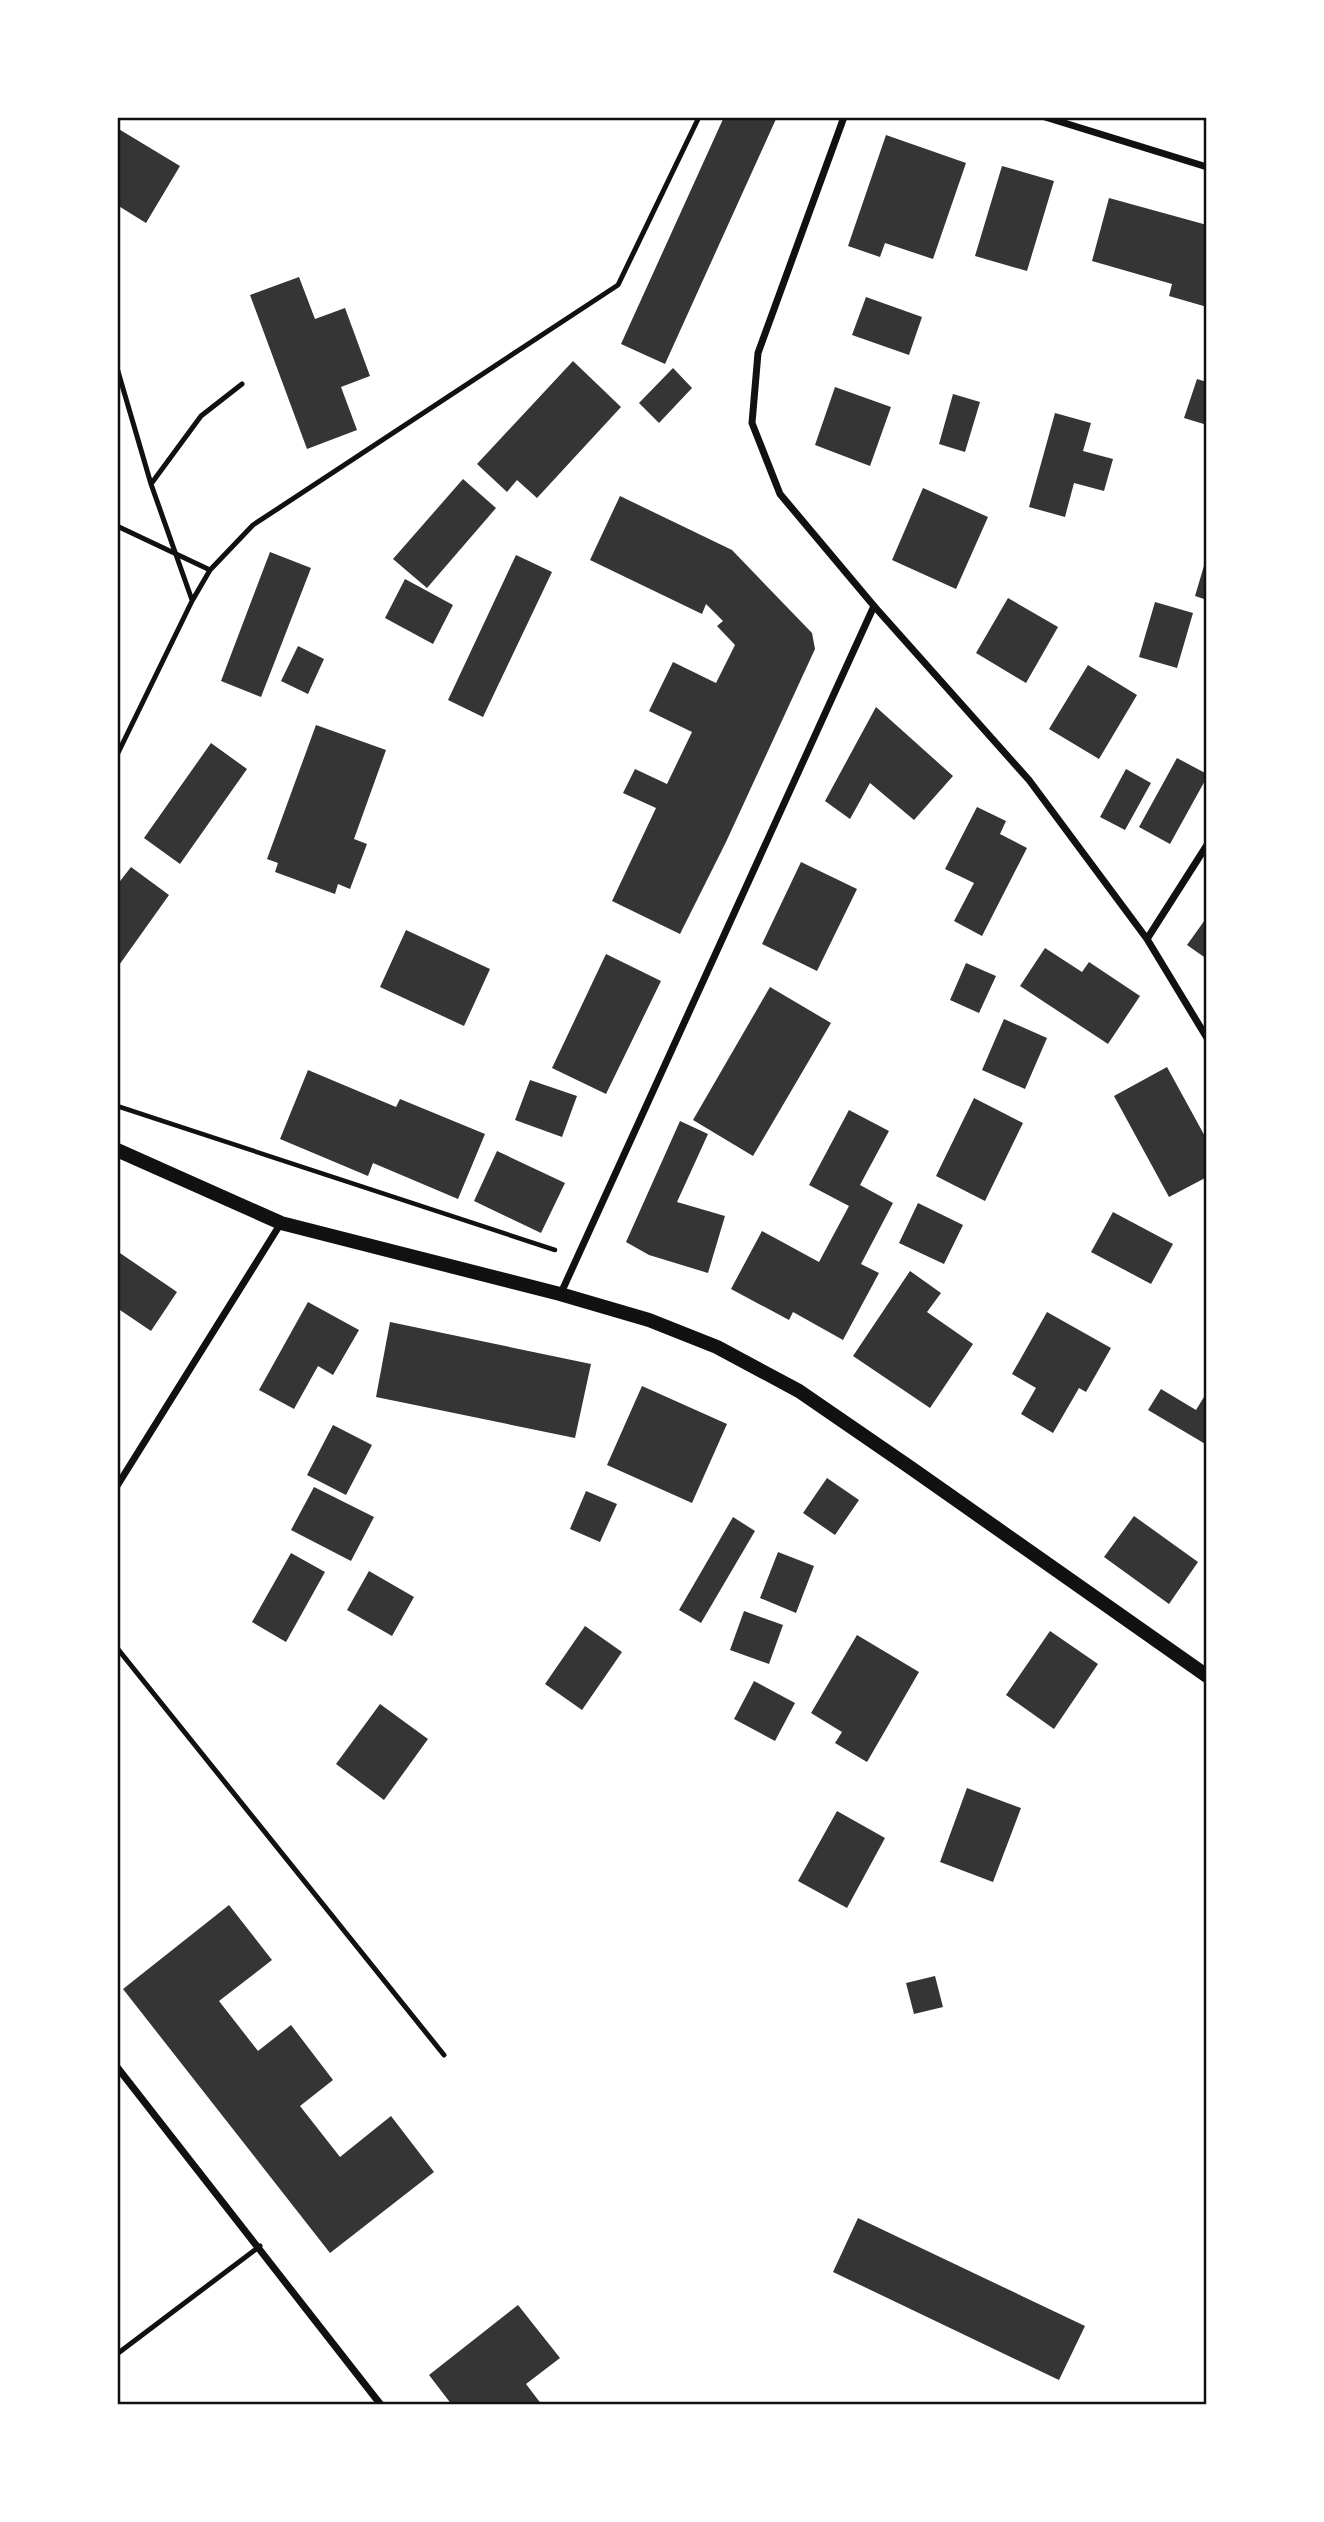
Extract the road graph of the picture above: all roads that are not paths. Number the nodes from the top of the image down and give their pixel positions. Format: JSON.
{"nodes":[{"id":1,"x":699,"y":117,"type":"edge"},
{"id":2,"x":844,"y":117,"type":"edge"},
{"id":3,"x":1045,"y":117,"type":"edge"},
{"id":4,"x":1207,"y":167,"type":"edge"},
{"id":5,"x":117,"y":368,"type":"edge"},
{"id":6,"x":242,"y":384,"type":"dead end"},
{"id":7,"x":151,"y":484,"type":"junction"},
{"id":8,"x":117,"y":526,"type":"edge"},
{"id":9,"x":176,"y":554,"type":"junction"},
{"id":10,"x":210,"y":569,"type":"junction"},
{"id":11,"x":192,"y":601,"type":"junction"},
{"id":12,"x":874,"y":606,"type":"junction"},
{"id":13,"x":120,"y":743,"type":"edge"},
{"id":14,"x":117,"y":755,"type":"edge"},
{"id":15,"x":1207,"y":845,"type":"edge"},
{"id":16,"x":1147,"y":939,"type":"junction"},
{"id":17,"x":1207,"y":1038,"type":"edge"},
{"id":18,"x":117,"y":1150,"type":"edge"},
{"id":19,"x":281,"y":1223,"type":"junction"},
{"id":20,"x":560,"y":1294,"type":"junction"},
{"id":21,"x":117,"y":1486,"type":"edge"},
{"id":22,"x":117,"y":1648,"type":"edge"},
{"id":23,"x":1207,"y":1676,"type":"edge"},
{"id":24,"x":444,"y":2055,"type":"dead end"},
{"id":25,"x":117,"y":2067,"type":"edge"},
{"id":26,"x":260,"y":2246,"type":"junction"},
{"id":27,"x":117,"y":2354,"type":"edge"},
{"id":28,"x":381,"y":2405,"type":"edge"}],
"edges":[{"from":1,"to":10,"type":"lane"},
{"from":2,"to":12,"type":"street"},
{"from":3,"to":4,"type":"street"},
{"from":5,"to":7,"type":"lane"},
{"from":6,"to":7,"type":"lane"},
{"from":7,"to":9,"type":"lane"},
{"from":8,"to":9,"type":"lane"},
{"from":9,"to":10,"type":"lane"},
{"from":9,"to":11,"type":"lane"},
{"from":10,"to":11,"type":"lane"},
{"from":11,"to":13,"type":"lane"},
{"from":12,"to":16,"type":"street"},
{"from":12,"to":20,"type":"street"},
{"from":13,"to":14,"type":"lane"},
{"from":15,"to":16,"type":"street"},
{"from":16,"to":17,"type":"street"},
{"from":18,"to":19,"type":"main road"},
{"from":19,"to":20,"type":"main road"},
{"from":19,"to":21,"type":"street"},
{"from":20,"to":23,"type":"main road"},
{"from":22,"to":24,"type":"lane"},
{"from":25,"to":26,"type":"street"},
{"from":26,"to":27,"type":"lane"},
{"from":26,"to":28,"type":"street"}]}
